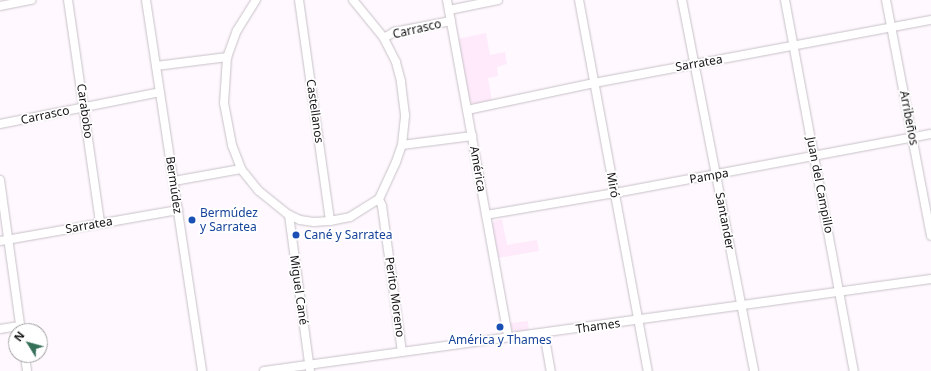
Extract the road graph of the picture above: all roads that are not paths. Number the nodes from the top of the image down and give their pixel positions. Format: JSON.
{"nodes":[{"id":1,"x":31,"y":0,"type":"edge"},
{"id":2,"x":68,"y":0,"type":"edge"},
{"id":3,"x":146,"y":0,"type":"edge"},
{"id":4,"x":256,"y":0,"type":"edge"},
{"id":5,"x":299,"y":0,"type":"edge"},
{"id":6,"x":353,"y":0,"type":"edge"},
{"id":7,"x":447,"y":0,"type":"edge"},
{"id":8,"x":498,"y":0,"type":"edge"},
{"id":9,"x":578,"y":0,"type":"edge"},
{"id":10,"x":682,"y":0,"type":"edge"},
{"id":11,"x":785,"y":0,"type":"edge"},
{"id":12,"x":886,"y":0,"type":"edge"},
{"id":13,"x":0,"y":6,"type":"edge"},
{"id":14,"x":449,"y":10,"type":"junction"},
{"id":15,"x":931,"y":20,"type":"edge"},
{"id":16,"x":451,"y":21,"type":"junction"},
{"id":17,"x":891,"y":27,"type":"junction"},
{"id":18,"x":384,"y":38,"type":"junction"},
{"id":19,"x":793,"y":46,"type":"junction"},
{"id":20,"x":226,"y":57,"type":"junction"},
{"id":21,"x":694,"y":64,"type":"junction"},
{"id":22,"x":156,"y":66,"type":"junction"},
{"id":23,"x":594,"y":83,"type":"junction"},
{"id":24,"x":160,"y":92,"type":"junction"},
{"id":25,"x":84,"y":106,"type":"junction"},
{"id":26,"x":467,"y":110,"type":"junction"},
{"id":27,"x":0,"y":124,"type":"edge"},
{"id":28,"x":931,"y":134,"type":"edge"},
{"id":29,"x":472,"y":136,"type":"junction"},
{"id":30,"x":913,"y":138,"type":"junction"},
{"id":31,"x":402,"y":145,"type":"junction"},
{"id":32,"x":815,"y":156,"type":"junction"},
{"id":33,"x":241,"y":168,"type":"junction"},
{"id":34,"x":716,"y":174,"type":"junction"},
{"id":35,"x":0,"y":180,"type":"edge"},
{"id":36,"x":174,"y":181,"type":"junction"},
{"id":37,"x":615,"y":193,"type":"junction"},
{"id":38,"x":379,"y":199,"type":"junction"},
{"id":39,"x":178,"y":210,"type":"junction"},
{"id":40,"x":288,"y":215,"type":"junction"},
{"id":41,"x":486,"y":215,"type":"junction"},
{"id":42,"x":330,"y":221,"type":"junction"},
{"id":43,"x":100,"y":223,"type":"junction"},
{"id":44,"x":931,"y":236,"type":"edge"},
{"id":45,"x":4,"y":241,"type":"edge"},
{"id":46,"x":931,"y":279,"type":"edge"},
{"id":47,"x":840,"y":291,"type":"junction"},
{"id":48,"x":741,"y":305,"type":"junction"},
{"id":49,"x":638,"y":320,"type":"junction"},
{"id":50,"x":20,"y":323,"type":"edge"},
{"id":51,"x":544,"y":333,"type":"junction"},
{"id":52,"x":508,"y":337,"type":"junction"},
{"id":53,"x":402,"y":352,"type":"junction"},
{"id":54,"x":310,"y":368,"type":"edge"},
{"id":55,"x":202,"y":371,"type":"edge"},
{"id":56,"x":264,"y":371,"type":"edge"},
{"id":57,"x":551,"y":371,"type":"edge"},
{"id":58,"x":648,"y":371,"type":"edge"},
{"id":59,"x":754,"y":371,"type":"edge"},
{"id":60,"x":854,"y":371,"type":"edge"}],
"edges":[{"from":1,"to":13,"type":"street"},
{"from":2,"to":25,"type":"street","name":"Carabobo"},
{"from":3,"to":22,"type":"street","name":"Bermúdez"},
{"from":4,"to":20,"type":"street"},
{"from":5,"to":42,"type":"street","name":"Castellanos"},
{"from":6,"to":18,"type":"street"},
{"from":7,"to":14,"type":"street","name":"América"},
{"from":8,"to":14,"type":"street","name":"Carrasco"},
{"from":9,"to":23,"type":"street","name":"Miró"},
{"from":10,"to":21,"type":"street","name":"Santander"},
{"from":11,"to":19,"type":"street","name":"Juan del Campillo"},
{"from":12,"to":17,"type":"street","name":"Arribeños"},
{"from":14,"to":16,"type":"street","name":"América"},
{"from":15,"to":17,"type":"street","name":"Sarratea"},
{"from":16,"to":18,"type":"street","name":"Carrasco"},
{"from":16,"to":26,"type":"street","name":"América"},
{"from":17,"to":19,"type":"street","name":"Sarratea"},
{"from":17,"to":30,"type":"street","name":"Arribeños"},
{"from":18,"to":31,"type":"street"},
{"from":19,"to":21,"type":"street","name":"Sarratea"},
{"from":19,"to":32,"type":"street","name":"Juan del Campillo"},
{"from":20,"to":22,"type":"street"},
{"from":20,"to":33,"type":"street"},
{"from":21,"to":23,"type":"street","name":"Sarratea"},
{"from":21,"to":34,"type":"street","name":"Santander"},
{"from":22,"to":24,"type":"street","name":"Bermúdez"},
{"from":23,"to":26,"type":"street","name":"Sarratea"},
{"from":23,"to":37,"type":"street","name":"Miró"},
{"from":24,"to":25,"type":"street","name":"Carrasco"},
{"from":24,"to":36,"type":"street","name":"Bermúdez"},
{"from":25,"to":27,"type":"street","name":"Carrasco"},
{"from":25,"to":43,"type":"street","name":"Carabobo"},
{"from":26,"to":29,"type":"street","name":"América"},
{"from":28,"to":30,"type":"street","name":"Pampa"},
{"from":29,"to":31,"type":"street"},
{"from":29,"to":41,"type":"street","name":"América"},
{"from":30,"to":32,"type":"street","name":"Pampa"},
{"from":30,"to":44,"type":"street","name":"Arribeños"},
{"from":31,"to":38,"type":"street"},
{"from":32,"to":34,"type":"street","name":"Pampa"},
{"from":32,"to":47,"type":"street","name":"Juan del Campillo"},
{"from":33,"to":36,"type":"street"},
{"from":33,"to":40,"type":"street"},
{"from":34,"to":37,"type":"street","name":"Pampa"},
{"from":34,"to":48,"type":"street","name":"Santander"},
{"from":35,"to":45,"type":"street"},
{"from":36,"to":39,"type":"street","name":"Bermúdez"},
{"from":37,"to":41,"type":"street","name":"Pampa"},
{"from":37,"to":49,"type":"street","name":"Miró"},
{"from":38,"to":42,"type":"street"},
{"from":38,"to":53,"type":"street","name":"Perito Moreno"},
{"from":39,"to":43,"type":"street","name":"Sarratea"},
{"from":39,"to":55,"type":"street","name":"Bermúdez"},
{"from":40,"to":42,"type":"street"},
{"from":40,"to":54,"type":"street","name":"Miguel Cané"},
{"from":41,"to":52,"type":"street","name":"América"},
{"from":43,"to":45,"type":"street","name":"Sarratea"},
{"from":45,"to":50,"type":"street"},
{"from":46,"to":47,"type":"street","name":"Thames"},
{"from":47,"to":48,"type":"street","name":"Thames"},
{"from":47,"to":60,"type":"street","name":"Juan del Campillo"},
{"from":48,"to":49,"type":"street","name":"Thames"},
{"from":48,"to":59,"type":"street","name":"Santander"},
{"from":49,"to":51,"type":"street","name":"Thames"},
{"from":49,"to":58,"type":"street","name":"Miró"},
{"from":51,"to":52,"type":"street","name":"Thames"},
{"from":51,"to":57,"type":"street"},
{"from":52,"to":53,"type":"street","name":"Thames"},
{"from":53,"to":54,"type":"street","name":"Thames"},
{"from":54,"to":56,"type":"street","name":"Thames"}]}
